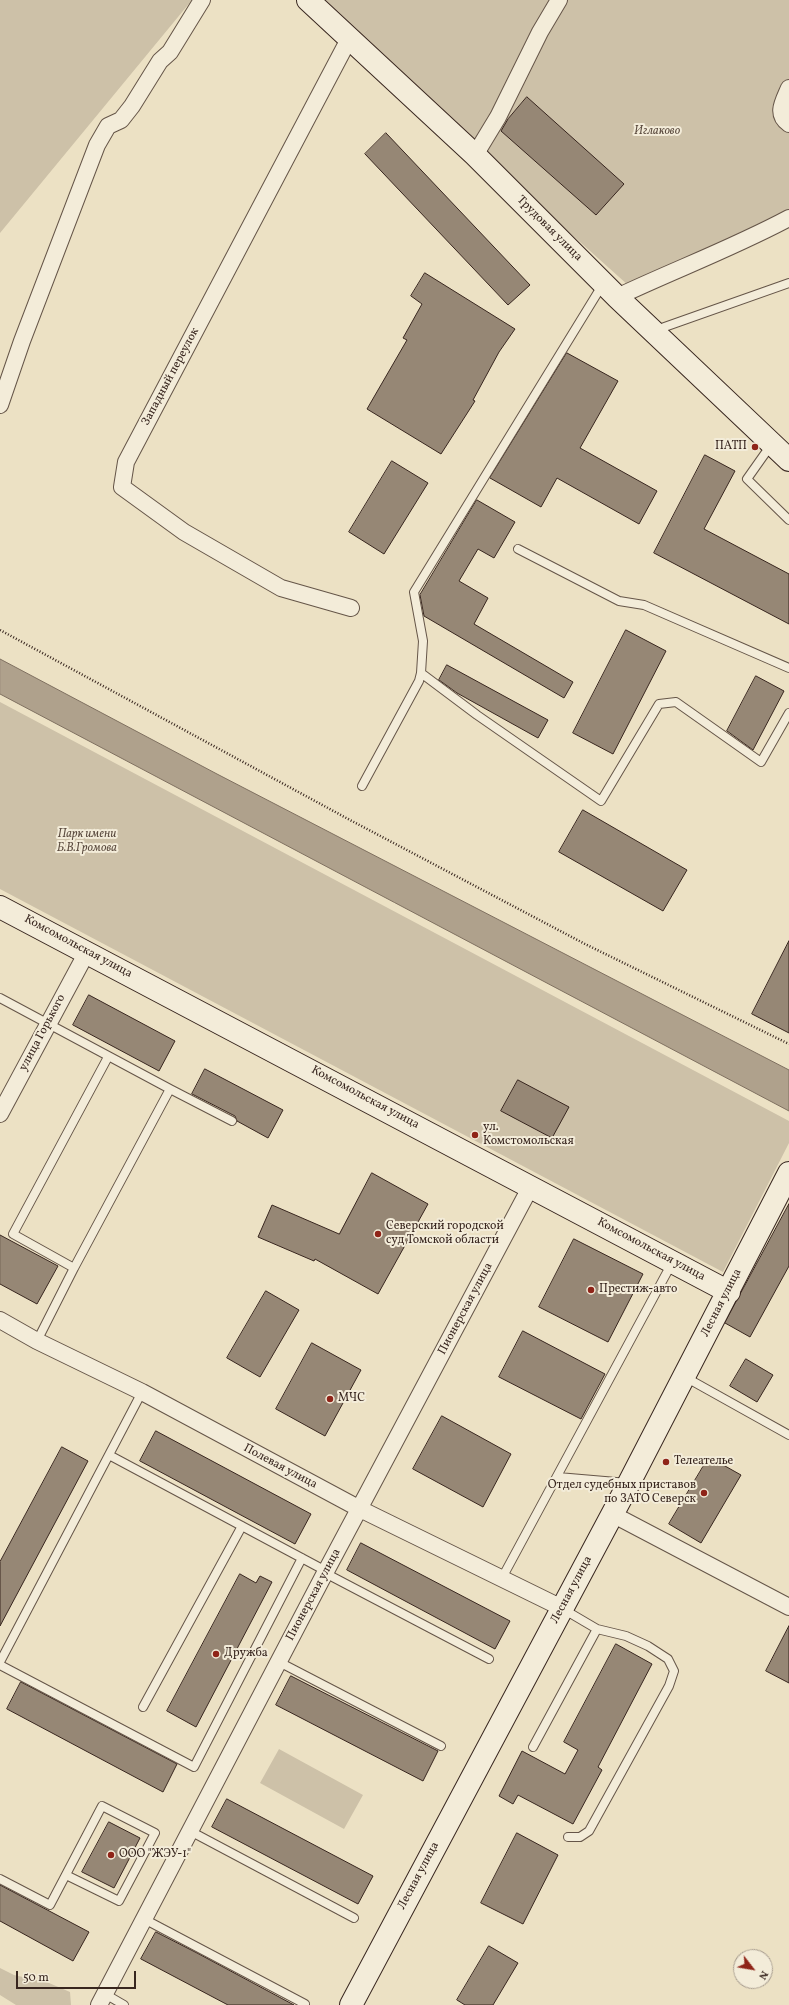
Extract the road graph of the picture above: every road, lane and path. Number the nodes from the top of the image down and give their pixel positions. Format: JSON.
{"nodes":[{"id":1,"x":202,"y":0,"type":"edge"},
{"id":2,"x":308,"y":0,"type":"edge"},
{"id":3,"x":559,"y":0,"type":"edge"},
{"id":4,"x":349,"y":39,"type":"junction"},
{"id":5,"x":789,"y":88,"type":"edge"},
{"id":6,"x":789,"y":124,"type":"edge"},
{"id":7,"x":474,"y":155,"type":"junction"},
{"id":8,"x":789,"y":218,"type":"edge"},
{"id":9,"x":789,"y":283,"type":"edge"},
{"id":10,"x":610,"y":290,"type":"junction"},
{"id":11,"x":653,"y":331,"type":"junction"},
{"id":12,"x":0,"y":405,"type":"edge"},
{"id":13,"x":784,"y":454,"type":"edge"},
{"id":14,"x":789,"y":520,"type":"edge"},
{"id":15,"x":518,"y":549,"type":"dead end"},
{"id":16,"x":351,"y":608,"type":"dead end"},
{"id":17,"x":0,"y":630,"type":"edge"},
{"id":18,"x":789,"y":668,"type":"edge"},
{"id":19,"x":421,"y":673,"type":"junction"},
{"id":20,"x":789,"y":713,"type":"edge"},
{"id":21,"x":362,"y":786,"type":"dead end"},
{"id":22,"x":0,"y":907,"type":"edge"},
{"id":23,"x":87,"y":952,"type":"junction"},
{"id":24,"x":0,"y":998,"type":"edge"},
{"id":25,"x":48,"y":1024,"type":"junction"},
{"id":26,"x":789,"y":1044,"type":"edge"},
{"id":27,"x":108,"y":1057,"type":"junction"},
{"id":28,"x":170,"y":1089,"type":"junction"},
{"id":29,"x":0,"y":1114,"type":"edge"},
{"id":30,"x":232,"y":1122,"type":"dead end"},
{"id":31,"x":789,"y":1173,"type":"edge"},
{"id":32,"x":531,"y":1186,"type":"junction"},
{"id":33,"x":673,"y":1262,"type":"junction"},
{"id":34,"x":74,"y":1268,"type":"junction"},
{"id":35,"x":728,"y":1292,"type":"junction"},
{"id":36,"x":0,"y":1320,"type":"edge"},
{"id":37,"x":37,"y":1341,"type":"junction"},
{"id":38,"x":684,"y":1376,"type":"junction"},
{"id":39,"x":142,"y":1392,"type":"junction"},
{"id":40,"x":789,"y":1435,"type":"edge"},
{"id":41,"x":110,"y":1455,"type":"junction"},
{"id":42,"x":558,"y":1477,"type":"junction"},
{"id":43,"x":628,"y":1483,"type":"junction"},
{"id":44,"x":360,"y":1509,"type":"junction"},
{"id":45,"x":612,"y":1514,"type":"junction"},
{"id":46,"x":242,"y":1526,"type":"junction"},
{"id":47,"x":302,"y":1558,"type":"junction"},
{"id":48,"x":326,"y":1572,"type":"junction"},
{"id":49,"x":502,"y":1578,"type":"junction"},
{"id":50,"x":789,"y":1607,"type":"edge"},
{"id":51,"x":562,"y":1608,"type":"junction"},
{"id":52,"x":597,"y":1629,"type":"junction"},
{"id":53,"x":489,"y":1659,"type":"dead end"},
{"id":54,"x":0,"y":1662,"type":"edge"},
{"id":55,"x":279,"y":1662,"type":"junction"},
{"id":56,"x":0,"y":1665,"type":"edge"},
{"id":57,"x":143,"y":1707,"type":"dead end"},
{"id":58,"x":441,"y":1746,"type":"dead end"},
{"id":59,"x":533,"y":1748,"type":"dead end"},
{"id":60,"x":190,"y":1831,"type":"junction"},
{"id":61,"x":568,"y":1837,"type":"dead end"},
{"id":62,"x":66,"y":1875,"type":"junction"},
{"id":63,"x":0,"y":1879,"type":"edge"},
{"id":64,"x":354,"y":1918,"type":"dead end"},
{"id":65,"x":144,"y":1919,"type":"junction"},
{"id":66,"x":102,"y":2000,"type":"edge"},
{"id":67,"x":305,"y":2004,"type":"dead end"},
{"id":68,"x":124,"y":2005,"type":"edge"},
{"id":69,"x":351,"y":2005,"type":"edge"}],
"edges":[{"from":1,"to":12,"type":"street"},
{"from":2,"to":4,"type":"main road","name":"Трудовая улица"},
{"from":3,"to":7,"type":"street"},
{"from":4,"to":7,"type":"main road","name":"Трудовая улица"},
{"from":4,"to":16,"type":"street","name":"Западный переулок"},
{"from":5,"to":6,"type":"street"},
{"from":7,"to":10,"type":"main road","name":"Трудовая улица"},
{"from":8,"to":10,"type":"street"},
{"from":9,"to":11,"type":"lane"},
{"from":10,"to":11,"type":"main road","name":"Трудовая улица"},
{"from":10,"to":19,"type":"lane"},
{"from":11,"to":13,"type":"main road","name":"Трудовая улица"},
{"from":13,"to":14,"type":"lane"},
{"from":15,"to":18,"type":"lane"},
{"from":17,"to":26,"type":"path"},
{"from":19,"to":20,"type":"lane"},
{"from":19,"to":21,"type":"lane"},
{"from":22,"to":23,"type":"main road","name":"Комсомольская улица"},
{"from":23,"to":25,"type":"street","name":"улица Горького"},
{"from":23,"to":32,"type":"main road","name":"Комсомольская улица"},
{"from":24,"to":25,"type":"lane"},
{"from":25,"to":27,"type":"lane"},
{"from":25,"to":29,"type":"street","name":"улица Горького"},
{"from":27,"to":28,"type":"lane"},
{"from":27,"to":34,"type":"lane"},
{"from":28,"to":30,"type":"lane"},
{"from":28,"to":34,"type":"lane"},
{"from":31,"to":35,"type":"main road","name":"Лесная улица"},
{"from":32,"to":33,"type":"main road","name":"Комсомольская улица"},
{"from":32,"to":44,"type":"street","name":"Пионерская улица"},
{"from":33,"to":35,"type":"main road","name":"Комсомольская улица"},
{"from":33,"to":42,"type":"lane"},
{"from":34,"to":37,"type":"lane"},
{"from":35,"to":38,"type":"main road","name":"Лесная улица"},
{"from":36,"to":37,"type":"street","name":"Полевая улица"},
{"from":37,"to":39,"type":"street","name":"Полевая улица"},
{"from":38,"to":40,"type":"lane"},
{"from":38,"to":43,"type":"main road","name":"Лесная улица"},
{"from":39,"to":41,"type":"lane"},
{"from":39,"to":44,"type":"street","name":"Полевая улица"},
{"from":41,"to":46,"type":"lane"},
{"from":41,"to":54,"type":"lane"},
{"from":42,"to":43,"type":"lane"},
{"from":42,"to":49,"type":"lane"},
{"from":43,"to":45,"type":"main road","name":"Лесная улица"},
{"from":44,"to":48,"type":"street","name":"Пионерская улица"},
{"from":44,"to":49,"type":"street","name":"Полевая улица"},
{"from":45,"to":50,"type":"street"},
{"from":45,"to":51,"type":"main road","name":"Лесная улица"},
{"from":46,"to":47,"type":"lane"},
{"from":46,"to":57,"type":"lane"},
{"from":47,"to":48,"type":"lane"},
{"from":47,"to":56,"type":"lane"},
{"from":48,"to":53,"type":"lane"},
{"from":48,"to":55,"type":"street","name":"Пионерская улица"},
{"from":49,"to":51,"type":"street","name":"Полевая улица"},
{"from":51,"to":52,"type":"lane"},
{"from":51,"to":69,"type":"main road","name":"Лесная улица"},
{"from":52,"to":59,"type":"lane"},
{"from":52,"to":61,"type":"lane"},
{"from":55,"to":58,"type":"lane"},
{"from":55,"to":60,"type":"street","name":"Пионерская улица"},
{"from":60,"to":64,"type":"lane"},
{"from":60,"to":65,"type":"street","name":"Пионерская улица"},
{"from":62,"to":62,"type":"lane"},
{"from":62,"to":63,"type":"lane"},
{"from":65,"to":66,"type":"street","name":"Пионерская улица"},
{"from":65,"to":67,"type":"lane"},
{"from":66,"to":68,"type":"lane"}]}
